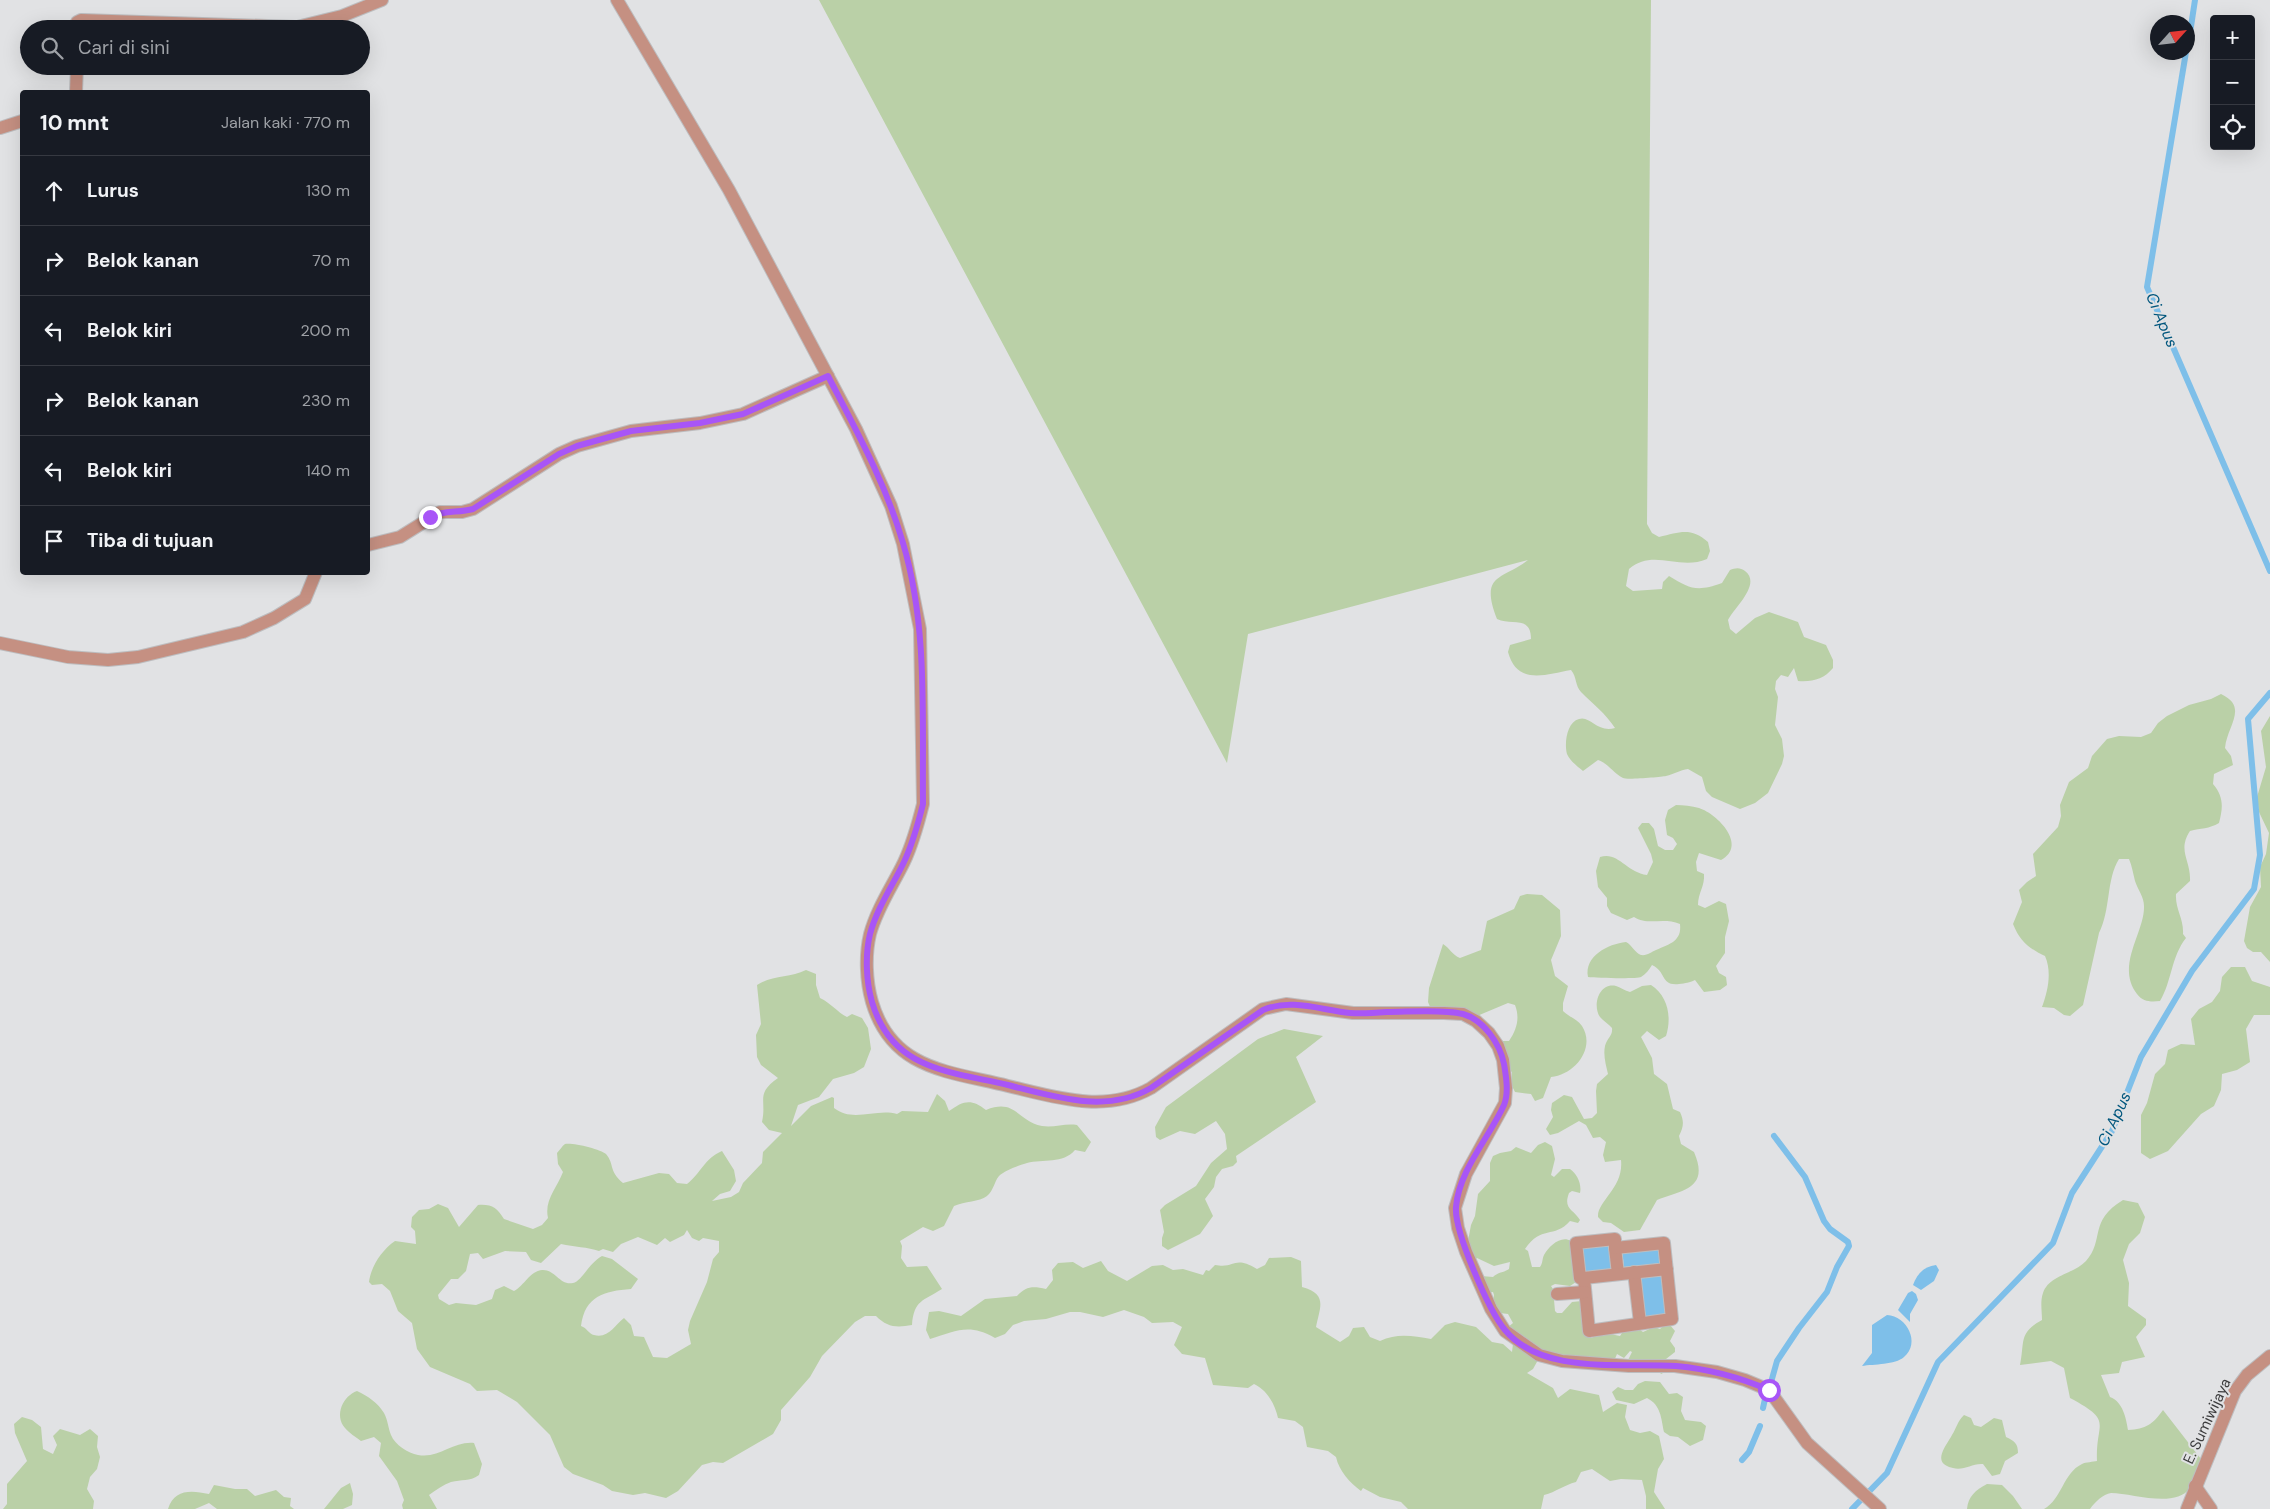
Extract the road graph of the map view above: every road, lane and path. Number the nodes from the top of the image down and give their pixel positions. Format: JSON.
{"nodes":[{"id":1,"x":382,"y":0,"type":"edge"},
{"id":2,"x":617,"y":0,"type":"edge"},
{"id":3,"x":326,"y":20,"type":"edge"},
{"id":4,"x":77,"y":75,"type":"edge"},
{"id":5,"x":76,"y":90,"type":"edge"},
{"id":6,"x":20,"y":122,"type":"edge"},
{"id":7,"x":0,"y":128,"type":"edge"},
{"id":8,"x":828,"y":376,"type":"junction"},
{"id":9,"x":370,"y":544,"type":"edge"},
{"id":10,"x":315,"y":575,"type":"edge"},
{"id":11,"x":0,"y":643,"type":"edge"},
{"id":12,"x":1615,"y":1248,"type":"junction"},
{"id":13,"x":1667,"y":1269,"type":"junction"},
{"id":14,"x":1634,"y":1272,"type":"junction"},
{"id":15,"x":1618,"y":1274,"type":"junction"},
{"id":16,"x":1584,"y":1278,"type":"junction"},
{"id":17,"x":1585,"y":1292,"type":"junction"},
{"id":18,"x":1557,"y":1294,"type":"dead end"},
{"id":19,"x":1640,"y":1323,"type":"junction"},
{"id":20,"x":2270,"y":1356,"type":"edge"},
{"id":21,"x":2195,"y":1486,"type":"junction"},
{"id":22,"x":1880,"y":1509,"type":"edge"},
{"id":23,"x":2186,"y":1509,"type":"edge"},
{"id":24,"x":2211,"y":1509,"type":"edge"}],
"edges":[{"from":1,"to":3,"type":"street"},
{"from":2,"to":8,"type":"street"},
{"from":4,"to":5,"type":"street"},
{"from":6,"to":7,"type":"street"},
{"from":8,"to":9,"type":"street"},
{"from":8,"to":22,"type":"street"},
{"from":10,"to":11,"type":"street"},
{"from":12,"to":13,"type":"street"},
{"from":12,"to":15,"type":"street"},
{"from":12,"to":16,"type":"street"},
{"from":13,"to":14,"type":"street"},
{"from":13,"to":19,"type":"street"},
{"from":14,"to":15,"type":"street"},
{"from":14,"to":19,"type":"street"},
{"from":15,"to":16,"type":"street"},
{"from":16,"to":17,"type":"street"},
{"from":17,"to":18,"type":"street"},
{"from":17,"to":19,"type":"street"},
{"from":20,"to":21,"type":"street","name":"E. Sumiwijaya"},
{"from":21,"to":23,"type":"street","name":"E. Sumiwijaya"},
{"from":21,"to":24,"type":"street"}]}
